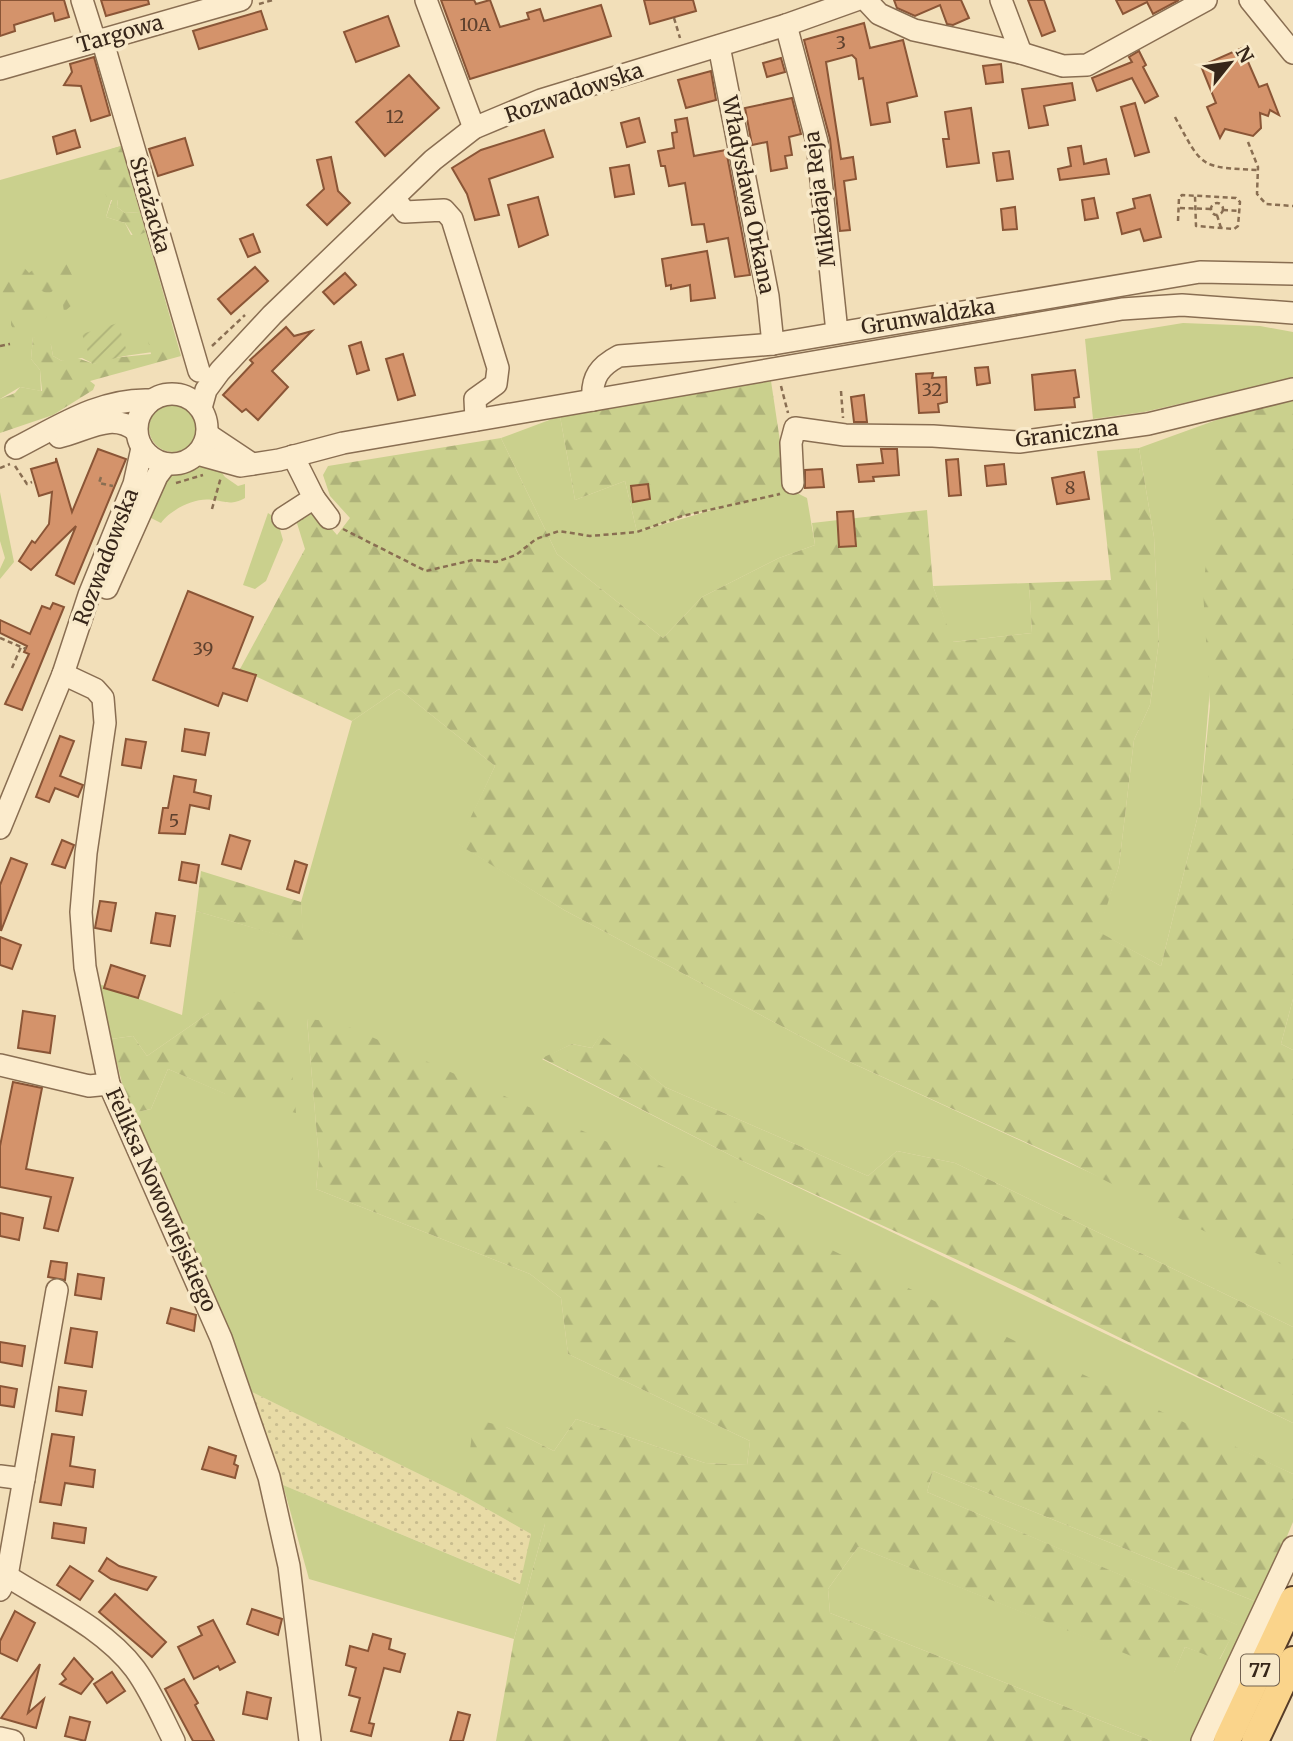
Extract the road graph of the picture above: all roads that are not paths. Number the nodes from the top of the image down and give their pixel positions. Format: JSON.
{"nodes":[{"id":1,"x":82,"y":0,"type":"edge"},
{"id":2,"x":241,"y":0,"type":"edge"},
{"id":3,"x":426,"y":0,"type":"edge"},
{"id":4,"x":856,"y":0,"type":"edge"},
{"id":5,"x":866,"y":0,"type":"edge"},
{"id":6,"x":1002,"y":0,"type":"edge"},
{"id":7,"x":1206,"y":0,"type":"edge"},
{"id":8,"x":1250,"y":0,"type":"edge"},
{"id":9,"x":832,"y":4,"type":"edge"},
{"id":10,"x":786,"y":25,"type":"junction"},
{"id":11,"x":99,"y":40,"type":"junction"},
{"id":12,"x":719,"y":46,"type":"junction"},
{"id":13,"x":1021,"y":53,"type":"junction"},
{"id":14,"x":1293,"y":53,"type":"edge"},
{"id":15,"x":0,"y":69,"type":"edge"},
{"id":16,"x":474,"y":128,"type":"junction"},
{"id":17,"x":394,"y":198,"type":"junction"},
{"id":18,"x":1293,"y":274,"type":"edge"},
{"id":19,"x":1293,"y":313,"type":"edge"},
{"id":20,"x":272,"y":315,"type":"junction"},
{"id":21,"x":837,"y":332,"type":"junction"},
{"id":22,"x":773,"y":344,"type":"junction"},
{"id":23,"x":199,"y":371,"type":"junction"},
{"id":24,"x":1293,"y":389,"type":"edge"},
{"id":25,"x":160,"y":397,"type":"junction"},
{"id":26,"x":593,"y":400,"type":"junction"},
{"id":27,"x":201,"y":408,"type":"junction"},
{"id":28,"x":476,"y":420,"type":"junction"},
{"id":29,"x":207,"y":434,"type":"junction"},
{"id":30,"x":139,"y":439,"type":"junction"},
{"id":31,"x":197,"y":454,"type":"junction"},
{"id":32,"x":10,"y":455,"type":"edge"},
{"id":33,"x":293,"y":456,"type":"junction"},
{"id":34,"x":166,"y":464,"type":"junction"},
{"id":35,"x":252,"y":464,"type":"junction"},
{"id":36,"x":793,"y":483,"type":"road end"},
{"id":37,"x":314,"y":498,"type":"junction"},
{"id":38,"x":329,"y":518,"type":"road end"},
{"id":39,"x":283,"y":519,"type":"dead end"},
{"id":40,"x":65,"y":669,"type":"junction"},
{"id":41,"x":0,"y":828,"type":"edge"},
{"id":42,"x":0,"y":1065,"type":"edge"},
{"id":43,"x":109,"y":1084,"type":"junction"},
{"id":44,"x":57,"y":1290,"type":"dead end"},
{"id":45,"x":0,"y":1476,"type":"edge"},
{"id":46,"x":23,"y":1479,"type":"junction"},
{"id":47,"x":1293,"y":1547,"type":"edge"},
{"id":48,"x":3,"y":1583,"type":"edge"},
{"id":49,"x":1293,"y":1600,"type":"edge"},
{"id":50,"x":1293,"y":1660,"type":"edge"},
{"id":51,"x":0,"y":1738,"type":"edge"},
{"id":52,"x":13,"y":1741,"type":"edge"},
{"id":53,"x":174,"y":1741,"type":"edge"},
{"id":54,"x":310,"y":1741,"type":"edge"},
{"id":55,"x":1202,"y":1741,"type":"edge"},
{"id":56,"x":1227,"y":1741,"type":"edge"},
{"id":57,"x":1255,"y":1741,"type":"edge"}],
"edges":[{"from":1,"to":11,"type":"street","name":"Strażacka"},
{"from":2,"to":11,"type":"street","name":"Targowa"},
{"from":3,"to":16,"type":"street"},
{"from":4,"to":9,"type":"street","name":"Rozwadowska"},
{"from":5,"to":13,"type":"street"},
{"from":6,"to":13,"type":"street"},
{"from":7,"to":13,"type":"street"},
{"from":8,"to":14,"type":"street"},
{"from":9,"to":10,"type":"street","name":"Rozwadowska"},
{"from":10,"to":12,"type":"street","name":"Rozwadowska"},
{"from":10,"to":21,"type":"street","name":"Mikołaja Reja"},
{"from":11,"to":15,"type":"street","name":"Targowa"},
{"from":11,"to":23,"type":"street","name":"Strażacka"},
{"from":12,"to":16,"type":"street","name":"Rozwadowska"},
{"from":12,"to":22,"type":"street","name":"Władysława Orkana"},
{"from":16,"to":17,"type":"street","name":"Rozwadowska"},
{"from":17,"to":20,"type":"street","name":"Rozwadowska"},
{"from":17,"to":28,"type":"street"},
{"from":18,"to":21,"type":"street","name":"Grunwaldzka"},
{"from":19,"to":26,"type":"street"},
{"from":20,"to":23,"type":"street","name":"Rozwadowska"},
{"from":20,"to":27,"type":"street","name":"Rozwadowska"},
{"from":21,"to":22,"type":"street","name":"Grunwaldzka"},
{"from":22,"to":26,"type":"street","name":"Grunwaldzka"},
{"from":23,"to":25,"type":"street","name":"Rozwadowska"},
{"from":24,"to":36,"type":"street","name":"Graniczna"},
{"from":25,"to":27,"type":"street"},
{"from":25,"to":30,"type":"street"},
{"from":25,"to":32,"type":"street"},
{"from":26,"to":28,"type":"street"},
{"from":27,"to":29,"type":"street"},
{"from":28,"to":33,"type":"street"},
{"from":29,"to":31,"type":"street"},
{"from":29,"to":35,"type":"street"},
{"from":30,"to":32,"type":"street"},
{"from":30,"to":34,"type":"street"},
{"from":30,"to":40,"type":"street","name":"Rozwadowska"},
{"from":31,"to":34,"type":"street"},
{"from":31,"to":35,"type":"street"},
{"from":33,"to":35,"type":"street"},
{"from":33,"to":37,"type":"street"},
{"from":34,"to":40,"type":"street","name":"Rozwadowska"},
{"from":37,"to":38,"type":"street"},
{"from":37,"to":39,"type":"street"},
{"from":40,"to":41,"type":"street","name":"Rozwadowska"},
{"from":40,"to":43,"type":"street","name":"Feliksa Nowowiejskiego"},
{"from":42,"to":43,"type":"street"},
{"from":43,"to":54,"type":"street","name":"Feliksa Nowowiejskiego"},
{"from":44,"to":46,"type":"street"},
{"from":45,"to":46,"type":"street"},
{"from":46,"to":48,"type":"street"},
{"from":47,"to":55,"type":"street"},
{"from":48,"to":53,"type":"street"},
{"from":49,"to":56,"type":"main road","number":"77"},
{"from":50,"to":57,"type":"main road","number":"77"},
{"from":51,"to":52,"type":"street"}]}
